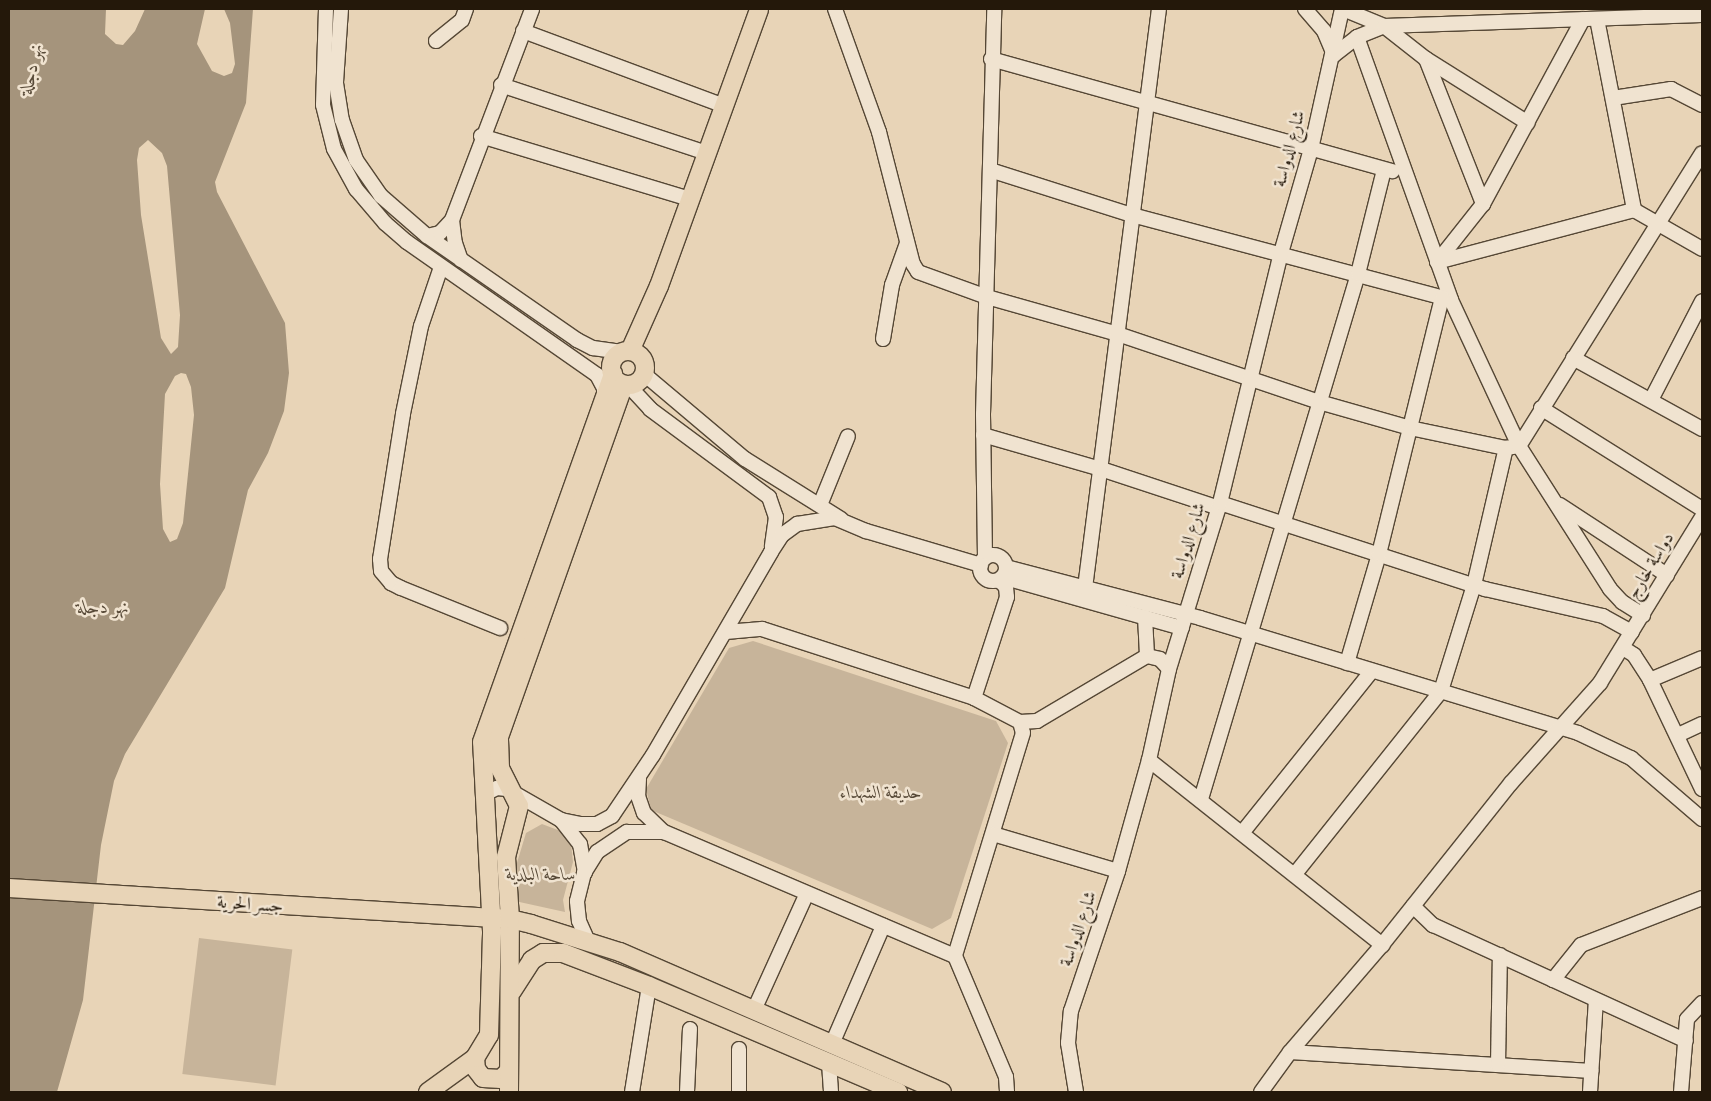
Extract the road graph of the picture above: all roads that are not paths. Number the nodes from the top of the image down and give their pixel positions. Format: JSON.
{"nodes":[{"id":1,"x":326,"y":9,"type":"edge"},
{"id":2,"x":341,"y":9,"type":"edge"},
{"id":3,"x":466,"y":9,"type":"edge"},
{"id":4,"x":532,"y":9,"type":"edge"},
{"id":5,"x":835,"y":9,"type":"edge"},
{"id":6,"x":994,"y":9,"type":"edge"},
{"id":7,"x":1159,"y":9,"type":"edge"},
{"id":8,"x":1305,"y":9,"type":"edge"},
{"id":9,"x":1342,"y":9,"type":"edge"},
{"id":10,"x":756,"y":10,"type":"edge"},
{"id":11,"x":1702,"y":15,"type":"edge"},
{"id":12,"x":1582,"y":19,"type":"junction"},
{"id":13,"x":1597,"y":19,"type":"junction"},
{"id":14,"x":1384,"y":26,"type":"junction"},
{"id":15,"x":523,"y":31,"type":"junction"},
{"id":16,"x":1357,"y":37,"type":"junction"},
{"id":17,"x":436,"y":41,"type":"dead end"},
{"id":18,"x":1334,"y":55,"type":"junction"},
{"id":19,"x":991,"y":59,"type":"junction"},
{"id":20,"x":1426,"y":59,"type":"junction"},
{"id":21,"x":501,"y":85,"type":"junction"},
{"id":22,"x":1613,"y":98,"type":"junction"},
{"id":23,"x":1148,"y":102,"type":"junction"},
{"id":24,"x":1702,"y":105,"type":"edge"},
{"id":25,"x":725,"y":106,"type":"junction"},
{"id":26,"x":1528,"y":123,"type":"junction"},
{"id":27,"x":481,"y":136,"type":"junction"},
{"id":28,"x":1311,"y":149,"type":"junction"},
{"id":29,"x":1702,"y":153,"type":"edge"},
{"id":30,"x":707,"y":154,"type":"junction"},
{"id":31,"x":990,"y":170,"type":"junction"},
{"id":32,"x":1384,"y":170,"type":"junction"},
{"id":33,"x":1404,"y":172,"type":"junction"},
{"id":34,"x":690,"y":199,"type":"junction"},
{"id":35,"x":1483,"y":204,"type":"junction"},
{"id":36,"x":1634,"y":210,"type":"junction"},
{"id":37,"x":1132,"y":215,"type":"junction"},
{"id":38,"x":406,"y":220,"type":"junction"},
{"id":39,"x":452,"y":220,"type":"junction"},
{"id":40,"x":1659,"y":224,"type":"junction"},
{"id":41,"x":396,"y":233,"type":"junction"},
{"id":42,"x":427,"y":236,"type":"junction"},
{"id":43,"x":907,"y":243,"type":"junction"},
{"id":44,"x":1702,"y":249,"type":"edge"},
{"id":45,"x":1281,"y":253,"type":"junction"},
{"id":46,"x":461,"y":260,"type":"junction"},
{"id":47,"x":1437,"y":262,"type":"junction"},
{"id":48,"x":440,"y":267,"type":"junction"},
{"id":49,"x":1358,"y":274,"type":"junction"},
{"id":50,"x":988,"y":298,"type":"junction"},
{"id":51,"x":1447,"y":299,"type":"junction"},
{"id":52,"x":1702,"y":301,"type":"edge"},
{"id":53,"x":537,"y":313,"type":"junction"},
{"id":54,"x":528,"y":326,"type":"junction"},
{"id":55,"x":1118,"y":334,"type":"junction"},
{"id":56,"x":883,"y":339,"type":"dead end"},
{"id":57,"x":635,"y":358,"type":"junction"},
{"id":58,"x":1573,"y":358,"type":"junction"},
{"id":59,"x":1252,"y":380,"type":"junction"},
{"id":60,"x":621,"y":381,"type":"junction"},
{"id":61,"x":604,"y":399,"type":"junction"},
{"id":62,"x":1651,"y":400,"type":"junction"},
{"id":63,"x":1319,"y":402,"type":"junction"},
{"id":64,"x":1541,"y":408,"type":"junction"},
{"id":65,"x":1410,"y":428,"type":"junction"},
{"id":66,"x":1702,"y":429,"type":"edge"},
{"id":67,"x":983,"y":435,"type":"junction"},
{"id":68,"x":848,"y":436,"type":"dead end"},
{"id":69,"x":1513,"y":447,"type":"junction"},
{"id":70,"x":1101,"y":469,"type":"junction"},
{"id":71,"x":1555,"y":502,"type":"junction"},
{"id":72,"x":820,"y":505,"type":"junction"},
{"id":73,"x":1220,"y":506,"type":"junction"},
{"id":74,"x":1702,"y":509,"type":"edge"},
{"id":75,"x":1702,"y":517,"type":"edge"},
{"id":76,"x":848,"y":523,"type":"junction"},
{"id":77,"x":1285,"y":524,"type":"junction"},
{"id":78,"x":771,"y":552,"type":"junction"},
{"id":79,"x":1379,"y":554,"type":"junction"},
{"id":80,"x":983,"y":561,"type":"junction"},
{"id":81,"x":1002,"y":575,"type":"junction"},
{"id":82,"x":1667,"y":575,"type":"junction"},
{"id":83,"x":1474,"y":585,"type":"junction"},
{"id":84,"x":1085,"y":588,"type":"junction"},
{"id":85,"x":1643,"y":615,"type":"junction"},
{"id":86,"x":1144,"y":617,"type":"junction"},
{"id":87,"x":1184,"y":621,"type":"junction"},
{"id":88,"x":500,"y":628,"type":"dead end"},
{"id":89,"x":726,"y":632,"type":"junction"},
{"id":90,"x":1249,"y":633,"type":"junction"},
{"id":91,"x":1632,"y":634,"type":"junction"},
{"id":92,"x":1622,"y":648,"type":"junction"},
{"id":93,"x":1147,"y":656,"type":"junction"},
{"id":94,"x":1702,"y":658,"type":"edge"},
{"id":95,"x":1347,"y":663,"type":"junction"},
{"id":96,"x":1169,"y":669,"type":"junction"},
{"id":97,"x":1372,"y":670,"type":"junction"},
{"id":98,"x":1650,"y":680,"type":"junction"},
{"id":99,"x":1441,"y":691,"type":"junction"},
{"id":100,"x":974,"y":698,"type":"junction"},
{"id":101,"x":1020,"y":722,"type":"junction"},
{"id":102,"x":1702,"y":724,"type":"edge"},
{"id":103,"x":1559,"y":727,"type":"junction"},
{"id":104,"x":1678,"y":735,"type":"junction"},
{"id":105,"x":1149,"y":760,"type":"junction"},
{"id":106,"x":639,"y":778,"type":"junction"},
{"id":107,"x":1702,"y":789,"type":"edge"},
{"id":108,"x":516,"y":794,"type":"junction"},
{"id":109,"x":483,"y":795,"type":"junction"},
{"id":110,"x":1201,"y":799,"type":"junction"},
{"id":111,"x":1702,"y":819,"type":"edge"},
{"id":112,"x":561,"y":820,"type":"junction"},
{"id":113,"x":664,"y":832,"type":"junction"},
{"id":114,"x":1242,"y":832,"type":"junction"},
{"id":115,"x":993,"y":834,"type":"junction"},
{"id":116,"x":1118,"y":871,"type":"junction"},
{"id":117,"x":584,"y":873,"type":"junction"},
{"id":118,"x":1294,"y":874,"type":"junction"},
{"id":119,"x":9,"y":888,"type":"edge"},
{"id":120,"x":807,"y":893,"type":"junction"},
{"id":121,"x":1702,"y":898,"type":"edge"},
{"id":122,"x":1413,"y":906,"type":"junction"},
{"id":123,"x":492,"y":925,"type":"junction"},
{"id":124,"x":510,"y":926,"type":"junction"},
{"id":125,"x":883,"y":926,"type":"junction"},
{"id":126,"x":580,"y":937,"type":"junction"},
{"id":127,"x":1382,"y":945,"type":"junction"},
{"id":128,"x":1500,"y":955,"type":"junction"},
{"id":129,"x":955,"y":956,"type":"junction"},
{"id":130,"x":1553,"y":980,"type":"junction"},
{"id":131,"x":649,"y":986,"type":"junction"},
{"id":132,"x":510,"y":994,"type":"junction"},
{"id":133,"x":1596,"y":1000,"type":"junction"},
{"id":134,"x":1702,"y":1003,"type":"edge"},
{"id":135,"x":754,"y":1010,"type":"junction"},
{"id":136,"x":690,"y":1029,"type":"dead end"},
{"id":137,"x":1686,"y":1042,"type":"junction"},
{"id":138,"x":832,"y":1044,"type":"junction"},
{"id":139,"x":739,"y":1049,"type":"dead end"},
{"id":140,"x":1290,"y":1052,"type":"junction"},
{"id":141,"x":475,"y":1058,"type":"junction"},
{"id":142,"x":829,"y":1063,"type":"junction"},
{"id":143,"x":1498,"y":1065,"type":"junction"},
{"id":144,"x":509,"y":1071,"type":"junction"},
{"id":145,"x":1591,"y":1071,"type":"junction"},
{"id":146,"x":1072,"y":1088,"type":"edge"},
{"id":147,"x":428,"y":1092,"type":"edge"},
{"id":148,"x":509,"y":1092,"type":"edge"},
{"id":149,"x":632,"y":1092,"type":"edge"},
{"id":150,"x":687,"y":1092,"type":"edge"},
{"id":151,"x":739,"y":1092,"type":"edge"},
{"id":152,"x":832,"y":1092,"type":"edge"},
{"id":153,"x":898,"y":1092,"type":"edge"},
{"id":154,"x":942,"y":1092,"type":"edge"},
{"id":155,"x":1006,"y":1092,"type":"edge"},
{"id":156,"x":1261,"y":1092,"type":"edge"},
{"id":157,"x":1590,"y":1092,"type":"edge"},
{"id":158,"x":1681,"y":1092,"type":"edge"}],
"edges":[{"from":1,"to":41,"type":"street"},
{"from":2,"to":38,"type":"street"},
{"from":3,"to":17,"type":"street"},
{"from":4,"to":15,"type":"street"},
{"from":5,"to":43,"type":"street"},
{"from":6,"to":19,"type":"street"},
{"from":7,"to":23,"type":"street"},
{"from":8,"to":18,"type":"street"},
{"from":9,"to":14,"type":"street"},
{"from":9,"to":18,"type":"street","name":"شارع الدواسة"},
{"from":10,"to":25,"type":"main road"},
{"from":11,"to":13,"type":"street"},
{"from":12,"to":13,"type":"street"},
{"from":12,"to":14,"type":"street"},
{"from":12,"to":26,"type":"street"},
{"from":13,"to":22,"type":"street"},
{"from":14,"to":16,"type":"street"},
{"from":14,"to":20,"type":"street"},
{"from":15,"to":21,"type":"street"},
{"from":15,"to":25,"type":"street"},
{"from":16,"to":18,"type":"street"},
{"from":16,"to":33,"type":"street"},
{"from":18,"to":28,"type":"street","name":"شارع الدواسة"},
{"from":19,"to":23,"type":"street"},
{"from":19,"to":31,"type":"street"},
{"from":20,"to":26,"type":"street"},
{"from":20,"to":35,"type":"street"},
{"from":21,"to":27,"type":"street"},
{"from":21,"to":30,"type":"street"},
{"from":22,"to":24,"type":"street"},
{"from":22,"to":36,"type":"street"},
{"from":23,"to":28,"type":"street"},
{"from":23,"to":37,"type":"street"},
{"from":25,"to":30,"type":"main road"},
{"from":26,"to":35,"type":"street"},
{"from":27,"to":34,"type":"street"},
{"from":27,"to":39,"type":"street"},
{"from":28,"to":32,"type":"street"},
{"from":28,"to":45,"type":"street","name":"شارع الدواسة"},
{"from":29,"to":40,"type":"street"},
{"from":30,"to":34,"type":"main road"},
{"from":31,"to":37,"type":"street"},
{"from":31,"to":50,"type":"street"},
{"from":32,"to":33,"type":"street"},
{"from":32,"to":49,"type":"street"},
{"from":33,"to":47,"type":"street"},
{"from":34,"to":57,"type":"main road"},
{"from":35,"to":47,"type":"street"},
{"from":36,"to":40,"type":"street"},
{"from":36,"to":47,"type":"street"},
{"from":37,"to":45,"type":"street"},
{"from":37,"to":55,"type":"street"},
{"from":38,"to":41,"type":"street"},
{"from":38,"to":42,"type":"street"},
{"from":39,"to":42,"type":"street"},
{"from":39,"to":46,"type":"street"},
{"from":40,"to":44,"type":"street"},
{"from":40,"to":58,"type":"street"},
{"from":41,"to":48,"type":"street"},
{"from":42,"to":46,"type":"street"},
{"from":43,"to":50,"type":"street"},
{"from":43,"to":56,"type":"street"},
{"from":45,"to":49,"type":"street"},
{"from":45,"to":59,"type":"street","name":"شارع الدواسة"},
{"from":46,"to":53,"type":"street"},
{"from":47,"to":51,"type":"street"},
{"from":48,"to":54,"type":"street"},
{"from":48,"to":88,"type":"street"},
{"from":49,"to":51,"type":"street"},
{"from":49,"to":63,"type":"street"},
{"from":50,"to":55,"type":"street"},
{"from":50,"to":67,"type":"street"},
{"from":51,"to":65,"type":"street"},
{"from":51,"to":69,"type":"street"},
{"from":52,"to":62,"type":"street"},
{"from":53,"to":54,"type":"street"},
{"from":53,"to":57,"type":"street"},
{"from":54,"to":61,"type":"street"},
{"from":55,"to":59,"type":"street"},
{"from":55,"to":70,"type":"street"},
{"from":57,"to":60,"type":"main road"},
{"from":57,"to":60,"type":"main road"},
{"from":57,"to":72,"type":"street"},
{"from":58,"to":62,"type":"street"},
{"from":58,"to":64,"type":"street"},
{"from":59,"to":63,"type":"street"},
{"from":59,"to":73,"type":"street","name":"شارع الدواسة"},
{"from":60,"to":61,"type":"main road"},
{"from":60,"to":78,"type":"street"},
{"from":60,"to":108,"type":"main road"},
{"from":61,"to":109,"type":"main road"},
{"from":62,"to":66,"type":"street"},
{"from":63,"to":65,"type":"street"},
{"from":63,"to":77,"type":"street"},
{"from":64,"to":69,"type":"street"},
{"from":64,"to":74,"type":"street"},
{"from":65,"to":69,"type":"street"},
{"from":65,"to":79,"type":"street"},
{"from":67,"to":70,"type":"street"},
{"from":67,"to":80,"type":"street"},
{"from":68,"to":72,"type":"street"},
{"from":69,"to":71,"type":"street"},
{"from":69,"to":83,"type":"street"},
{"from":70,"to":73,"type":"street"},
{"from":70,"to":84,"type":"street"},
{"from":71,"to":82,"type":"street"},
{"from":71,"to":85,"type":"street"},
{"from":72,"to":76,"type":"street"},
{"from":73,"to":77,"type":"street"},
{"from":73,"to":87,"type":"street","name":"شارع الدواسة"},
{"from":75,"to":82,"type":"street","name":"دواسة خارج"},
{"from":76,"to":78,"type":"street"},
{"from":76,"to":80,"type":"street"},
{"from":77,"to":79,"type":"street"},
{"from":77,"to":90,"type":"street"},
{"from":78,"to":89,"type":"street"},
{"from":79,"to":83,"type":"street"},
{"from":79,"to":95,"type":"street"},
{"from":80,"to":81,"type":"street"},
{"from":80,"to":81,"type":"street"},
{"from":81,"to":84,"type":"street"},
{"from":81,"to":86,"type":"street"},
{"from":81,"to":100,"type":"street"},
{"from":82,"to":85,"type":"street","name":"دواسة خارج"},
{"from":83,"to":91,"type":"street"},
{"from":83,"to":99,"type":"street"},
{"from":84,"to":87,"type":"street"},
{"from":85,"to":91,"type":"street","name":"دواسة خارج"},
{"from":86,"to":87,"type":"street"},
{"from":86,"to":93,"type":"street"},
{"from":87,"to":90,"type":"street"},
{"from":87,"to":96,"type":"street","name":"شارع الدواسة"},
{"from":89,"to":100,"type":"street"},
{"from":89,"to":106,"type":"street"},
{"from":90,"to":95,"type":"street"},
{"from":90,"to":110,"type":"street"},
{"from":91,"to":92,"type":"street","name":"دواسة خارج"},
{"from":92,"to":98,"type":"street"},
{"from":92,"to":103,"type":"street","name":"دواسة خارج"},
{"from":93,"to":96,"type":"street"},
{"from":93,"to":101,"type":"street"},
{"from":94,"to":98,"type":"street"},
{"from":95,"to":97,"type":"street"},
{"from":96,"to":105,"type":"street","name":"شارع الدواسة"},
{"from":97,"to":99,"type":"street"},
{"from":97,"to":114,"type":"street"},
{"from":98,"to":104,"type":"street"},
{"from":99,"to":103,"type":"street"},
{"from":99,"to":118,"type":"street"},
{"from":100,"to":101,"type":"street"},
{"from":101,"to":115,"type":"street"},
{"from":102,"to":104,"type":"street"},
{"from":103,"to":111,"type":"street"},
{"from":103,"to":122,"type":"street","name":"دواسة خارج"},
{"from":104,"to":107,"type":"street"},
{"from":105,"to":110,"type":"street"},
{"from":105,"to":116,"type":"street","name":"شارع الدواسة"},
{"from":106,"to":112,"type":"street"},
{"from":106,"to":113,"type":"street"},
{"from":108,"to":109,"type":"street"},
{"from":108,"to":112,"type":"street"},
{"from":108,"to":124,"type":"main road"},
{"from":109,"to":123,"type":"main road"},
{"from":110,"to":114,"type":"street"},
{"from":112,"to":117,"type":"street"},
{"from":113,"to":117,"type":"street"},
{"from":113,"to":120,"type":"street"},
{"from":114,"to":118,"type":"street"},
{"from":115,"to":116,"type":"street"},
{"from":115,"to":129,"type":"street"},
{"from":116,"to":146,"type":"street","name":"شارع الدواسة"},
{"from":117,"to":126,"type":"street"},
{"from":118,"to":127,"type":"street"},
{"from":119,"to":123,"type":"main road","name":"جسر الحرية"},
{"from":120,"to":125,"type":"street"},
{"from":120,"to":135,"type":"street"},
{"from":121,"to":130,"type":"street"},
{"from":122,"to":127,"type":"street","name":"دواسة خارج"},
{"from":122,"to":128,"type":"street"},
{"from":123,"to":124,"type":"main road","name":"جسر الحرية"},
{"from":123,"to":141,"type":"main road"},
{"from":124,"to":126,"type":"main road","name":"جسر الحرية"},
{"from":124,"to":132,"type":"main road"},
{"from":125,"to":129,"type":"street"},
{"from":125,"to":138,"type":"street"},
{"from":126,"to":135,"type":"main road"},
{"from":127,"to":140,"type":"street","name":"دواسة خارج"},
{"from":128,"to":130,"type":"street"},
{"from":128,"to":143,"type":"street"},
{"from":129,"to":155,"type":"street"},
{"from":130,"to":133,"type":"street"},
{"from":131,"to":132,"type":"main road"},
{"from":131,"to":142,"type":"main road"},
{"from":131,"to":149,"type":"street"},
{"from":132,"to":144,"type":"main road"},
{"from":133,"to":137,"type":"street"},
{"from":133,"to":145,"type":"street"},
{"from":134,"to":137,"type":"street"},
{"from":135,"to":138,"type":"main road"},
{"from":136,"to":150,"type":"street"},
{"from":137,"to":158,"type":"street"},
{"from":138,"to":154,"type":"main road"},
{"from":139,"to":151,"type":"street"},
{"from":140,"to":143,"type":"street"},
{"from":140,"to":156,"type":"street","name":"دواسة خارج"},
{"from":141,"to":144,"type":"main road"},
{"from":141,"to":147,"type":"main road"},
{"from":142,"to":152,"type":"street"},
{"from":142,"to":153,"type":"main road"},
{"from":143,"to":145,"type":"street"},
{"from":144,"to":148,"type":"main road"},
{"from":145,"to":157,"type":"street"}]}
